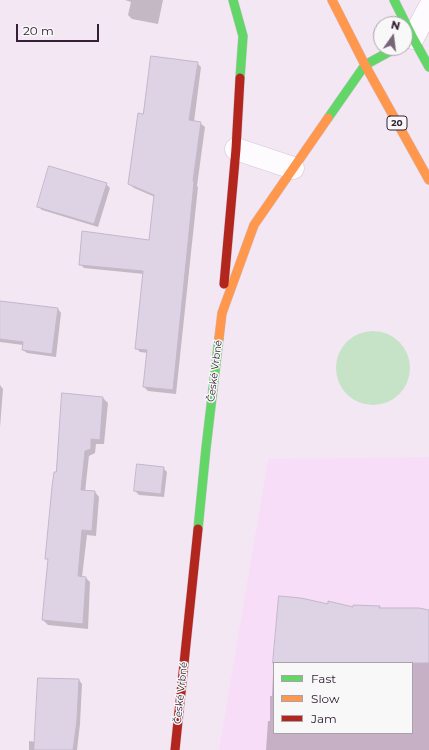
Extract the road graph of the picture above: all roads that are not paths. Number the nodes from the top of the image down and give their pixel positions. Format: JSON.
{"nodes":[{"id":1,"x":233,"y":0,"type":"edge"},
{"id":2,"x":332,"y":0,"type":"edge"},
{"id":3,"x":394,"y":0,"type":"edge"},
{"id":4,"x":429,"y":8,"type":"edge"},
{"id":5,"x":398,"y":16,"type":"edge"},
{"id":6,"x":413,"y":31,"type":"edge"},
{"id":7,"x":413,"y":51,"type":"edge"},
{"id":8,"x":381,"y":56,"type":"edge"},
{"id":9,"x":365,"y":65,"type":"junction"},
{"id":10,"x":429,"y":67,"type":"edge"},
{"id":11,"x":236,"y":149,"type":"junction"},
{"id":12,"x":293,"y":168,"type":"junction"},
{"id":13,"x":429,"y":180,"type":"edge"},
{"id":14,"x":222,"y":313,"type":"junction"},
{"id":15,"x":175,"y":750,"type":"edge"}],
"edges":[{"from":1,"to":11,"type":"main road"},
{"from":2,"to":9,"type":"main road","number":"20"},
{"from":3,"to":5,"type":"main road"},
{"from":4,"to":6,"type":"street"},
{"from":7,"to":10,"type":"main road"},
{"from":8,"to":9,"type":"main road","name":"České Vrbné"},
{"from":9,"to":12,"type":"main road","name":"České Vrbné"},
{"from":9,"to":13,"type":"main road","number":"20"},
{"from":11,"to":12,"type":"street"},
{"from":11,"to":14,"type":"main road"},
{"from":12,"to":14,"type":"main road","name":"České Vrbné"},
{"from":14,"to":15,"type":"main road","name":"České Vrbné"}]}
